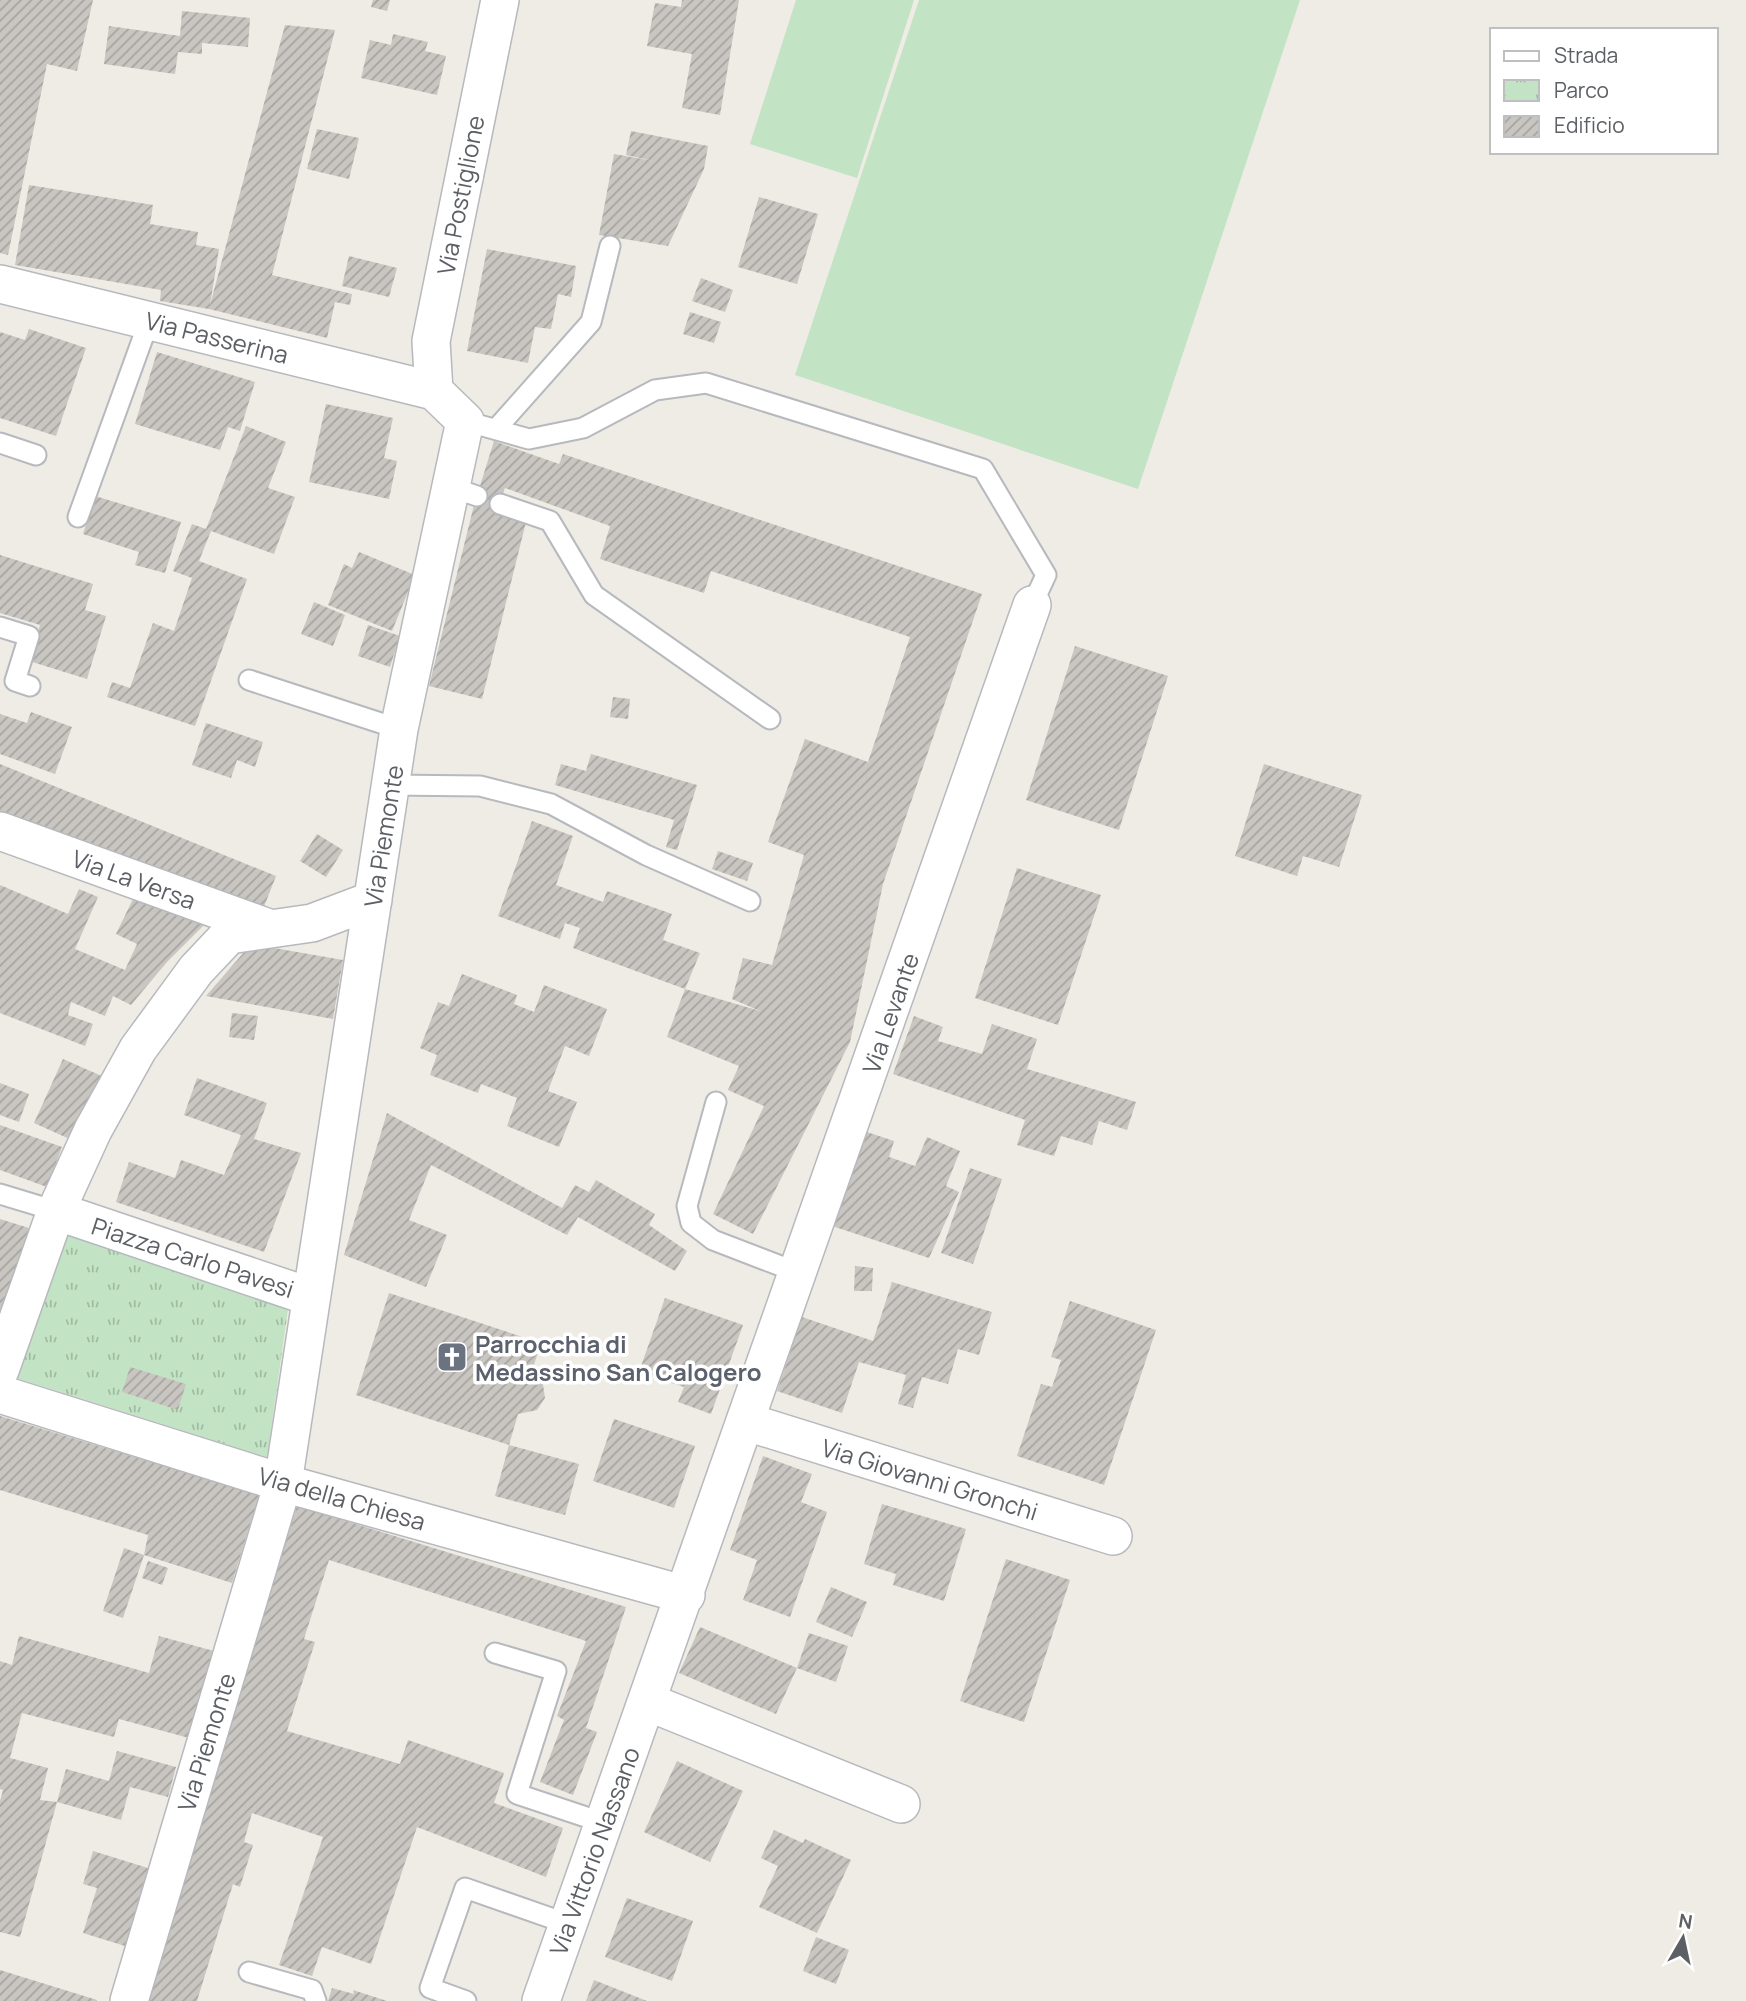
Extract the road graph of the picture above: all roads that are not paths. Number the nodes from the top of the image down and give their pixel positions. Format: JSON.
{"nodes":[{"id":1,"x":500,"y":0,"type":"edge"},
{"id":2,"x":610,"y":246,"type":"dead end"},
{"id":3,"x":0,"y":284,"type":"edge"},
{"id":4,"x":149,"y":321,"type":"junction"},
{"id":5,"x":434,"y":391,"type":"junction"},
{"id":6,"x":481,"y":425,"type":"junction"},
{"id":7,"x":0,"y":443,"type":"edge"},
{"id":8,"x":36,"y":455,"type":"dead end"},
{"id":9,"x":500,"y":504,"type":"dead end"},
{"id":10,"x":78,"y":517,"type":"dead end"},
{"id":11,"x":1032,"y":605,"type":"joint"},
{"id":12,"x":0,"y":627,"type":"edge"},
{"id":13,"x":249,"y":680,"type":"dead end"},
{"id":14,"x":30,"y":686,"type":"dead end"},
{"id":15,"x":770,"y":719,"type":"dead end"},
{"id":16,"x":399,"y":729,"type":"junction"},
{"id":17,"x":390,"y":785,"type":"junction"},
{"id":18,"x":0,"y":831,"type":"edge"},
{"id":19,"x":373,"y":900,"type":"junction"},
{"id":20,"x":750,"y":901,"type":"dead end"},
{"id":21,"x":268,"y":928,"type":"junction"},
{"id":22,"x":716,"y":1102,"type":"dead end"},
{"id":23,"x":0,"y":1194,"type":"edge"},
{"id":24,"x":57,"y":1211,"type":"junction"},
{"id":25,"x":799,"y":1273,"type":"junction"},
{"id":26,"x":311,"y":1297,"type":"junction"},
{"id":27,"x":0,"y":1370,"type":"edge"},
{"id":28,"x":0,"y":1394,"type":"edge"},
{"id":29,"x":747,"y":1422,"type":"junction"},
{"id":30,"x":283,"y":1483,"type":"junction"},
{"id":31,"x":1113,"y":1536,"type":"dead end"},
{"id":32,"x":686,"y":1595,"type":"junction"},
{"id":33,"x":495,"y":1653,"type":"dead end"},
{"id":34,"x":648,"y":1702,"type":"junction"},
{"id":35,"x":901,"y":1804,"type":"dead end"},
{"id":36,"x":604,"y":1823,"type":"junction"},
{"id":37,"x":568,"y":1924,"type":"junction"},
{"id":38,"x":249,"y":1972,"type":"dead end"},
{"id":39,"x":129,"y":2001,"type":"edge"},
{"id":40,"x":316,"y":2001,"type":"edge"},
{"id":41,"x":466,"y":2001,"type":"edge"},
{"id":42,"x":541,"y":2001,"type":"edge"}],
"edges":[{"from":1,"to":5,"type":"street","name":"Via Postiglione"},
{"from":2,"to":6,"type":"lane"},
{"from":3,"to":4,"type":"street","name":"Via Passerina"},
{"from":4,"to":5,"type":"street","name":"Via Passerina"},
{"from":4,"to":10,"type":"lane"},
{"from":5,"to":6,"type":"street"},
{"from":6,"to":11,"type":"lane"},
{"from":6,"to":16,"type":"street","name":"Via Piemonte"},
{"from":7,"to":8,"type":"lane"},
{"from":9,"to":15,"type":"lane"},
{"from":11,"to":25,"type":"street","name":"Via Levante"},
{"from":12,"to":14,"type":"lane"},
{"from":13,"to":16,"type":"lane"},
{"from":16,"to":17,"type":"street","name":"Via Piemonte"},
{"from":17,"to":19,"type":"street","name":"Via Piemonte"},
{"from":17,"to":20,"type":"lane"},
{"from":18,"to":21,"type":"street","name":"Via La Versa"},
{"from":19,"to":21,"type":"street"},
{"from":19,"to":26,"type":"street","name":"Via Piemonte"},
{"from":21,"to":24,"type":"street"},
{"from":22,"to":25,"type":"lane"},
{"from":23,"to":24,"type":"lane"},
{"from":24,"to":26,"type":"street","name":"Piazza Carlo Pavesi"},
{"from":24,"to":27,"type":"street"},
{"from":25,"to":29,"type":"street","name":"Via Levante"},
{"from":26,"to":30,"type":"street","name":"Piazza Carlo Pavesi"},
{"from":28,"to":30,"type":"street","name":"Via della Chiesa"},
{"from":29,"to":31,"type":"street","name":"Via Giovanni Gronchi"},
{"from":29,"to":32,"type":"street","name":"Via Vittorio Nassano"},
{"from":30,"to":32,"type":"street","name":"Via della Chiesa"},
{"from":30,"to":39,"type":"street","name":"Via Piemonte"},
{"from":32,"to":34,"type":"street","name":"Via Vittorio Nassano"},
{"from":33,"to":36,"type":"lane"},
{"from":34,"to":35,"type":"street"},
{"from":34,"to":36,"type":"street","name":"Via Vittorio Nassano"},
{"from":36,"to":37,"type":"street","name":"Via Vittorio Nassano"},
{"from":37,"to":41,"type":"lane"},
{"from":37,"to":42,"type":"street","name":"Via Vittorio Nassano"},
{"from":38,"to":40,"type":"lane"}]}
